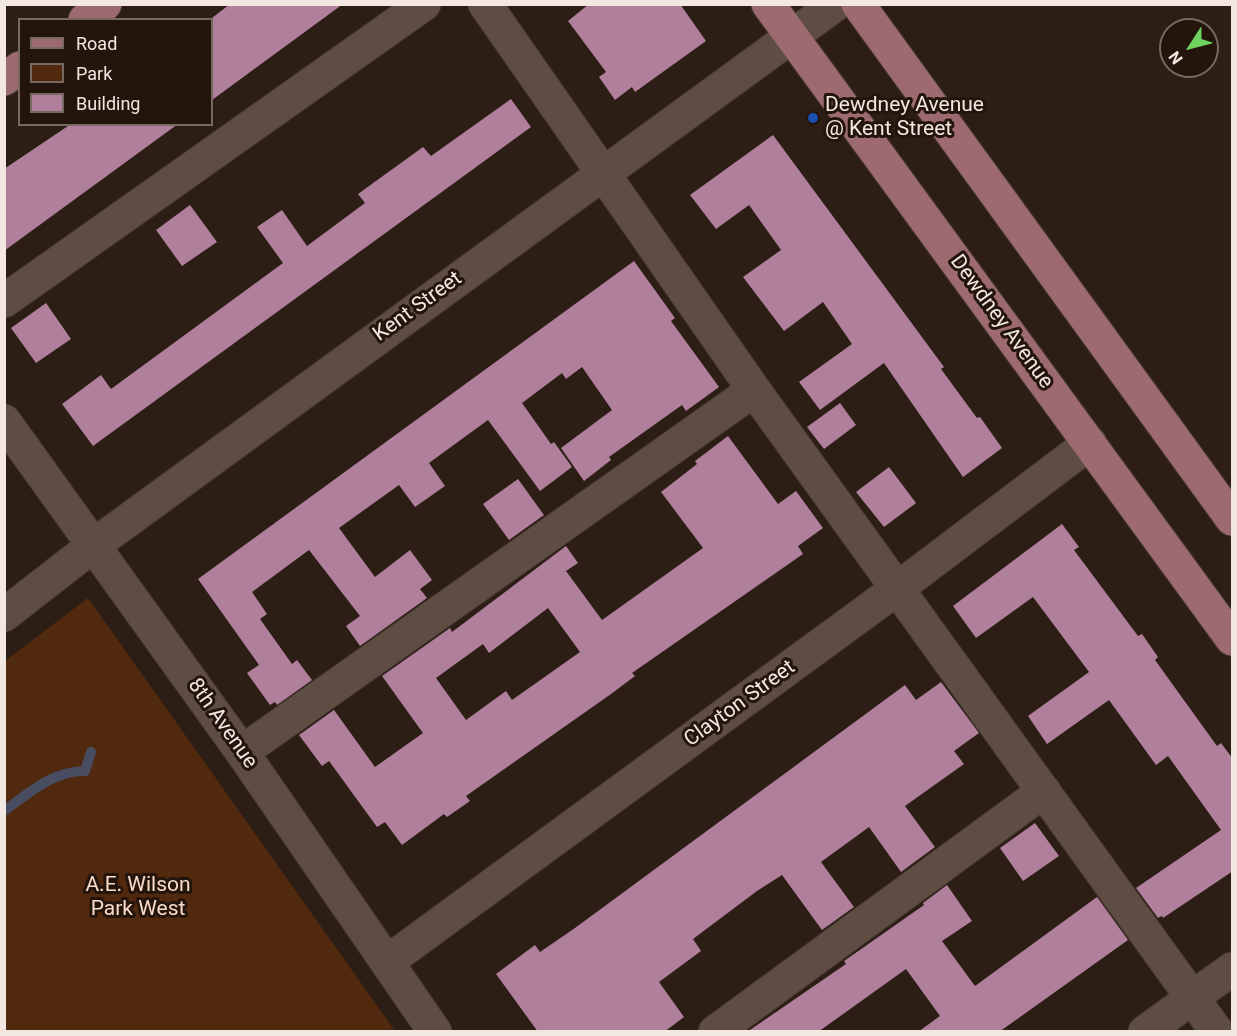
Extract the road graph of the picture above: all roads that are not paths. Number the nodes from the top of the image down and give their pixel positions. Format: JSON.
{"nodes":[{"id":1,"x":105,"y":4,"type":"edge"},
{"id":2,"x":424,"y":4,"type":"edge"},
{"id":3,"x":484,"y":4,"type":"edge"},
{"id":4,"x":768,"y":4,"type":"edge"},
{"id":5,"x":836,"y":4,"type":"edge"},
{"id":6,"x":858,"y":4,"type":"edge"},
{"id":7,"x":88,"y":18,"type":"edge"},
{"id":8,"x":791,"y":36,"type":"junction"},
{"id":9,"x":18,"y":70,"type":"edge"},
{"id":10,"x":4,"y":80,"type":"edge"},
{"id":11,"x":604,"y":171,"type":"junction"},
{"id":12,"x":4,"y":302,"type":"edge"},
{"id":13,"x":754,"y":390,"type":"junction"},
{"id":14,"x":4,"y":421,"type":"edge"},
{"id":15,"x":1090,"y":443,"type":"junction"},
{"id":16,"x":1233,"y":519,"type":"edge"},
{"id":17,"x":94,"y":545,"type":"junction"},
{"id":18,"x":898,"y":588,"type":"junction"},
{"id":19,"x":4,"y":615,"type":"edge"},
{"id":20,"x":1233,"y":639,"type":"edge"},
{"id":21,"x":242,"y":752,"type":"junction"},
{"id":22,"x":1044,"y":790,"type":"junction"},
{"id":23,"x":387,"y":962,"type":"junction"},
{"id":24,"x":1233,"y":969,"type":"edge"},
{"id":25,"x":1192,"y":998,"type":"junction"},
{"id":26,"x":435,"y":1032,"type":"edge"},
{"id":27,"x":715,"y":1032,"type":"edge"},
{"id":28,"x":1145,"y":1032,"type":"edge"},
{"id":29,"x":1217,"y":1032,"type":"edge"}],
"edges":[{"from":1,"to":7,"type":"main road"},
{"from":2,"to":12,"type":"street"},
{"from":3,"to":11,"type":"street"},
{"from":4,"to":8,"type":"main road","name":"Dewdney Avenue"},
{"from":5,"to":8,"type":"street","name":"Kent Street"},
{"from":6,"to":16,"type":"main road"},
{"from":8,"to":11,"type":"street","name":"Kent Street"},
{"from":8,"to":15,"type":"main road","name":"Dewdney Avenue"},
{"from":9,"to":10,"type":"main road"},
{"from":11,"to":13,"type":"street"},
{"from":11,"to":17,"type":"street","name":"Kent Street"},
{"from":13,"to":18,"type":"street"},
{"from":13,"to":21,"type":"street"},
{"from":14,"to":17,"type":"street","name":"8th Avenue"},
{"from":15,"to":18,"type":"street","name":"Clayton Street"},
{"from":15,"to":20,"type":"main road","name":"Dewdney Avenue"},
{"from":17,"to":19,"type":"street","name":"Kent Street"},
{"from":17,"to":21,"type":"street","name":"8th Avenue"},
{"from":18,"to":22,"type":"street"},
{"from":18,"to":23,"type":"street","name":"Clayton Street"},
{"from":21,"to":23,"type":"street","name":"8th Avenue"},
{"from":22,"to":25,"type":"street"},
{"from":22,"to":27,"type":"street"},
{"from":23,"to":26,"type":"street","name":"8th Avenue"},
{"from":24,"to":25,"type":"street"},
{"from":25,"to":28,"type":"street"},
{"from":25,"to":29,"type":"street"}]}
